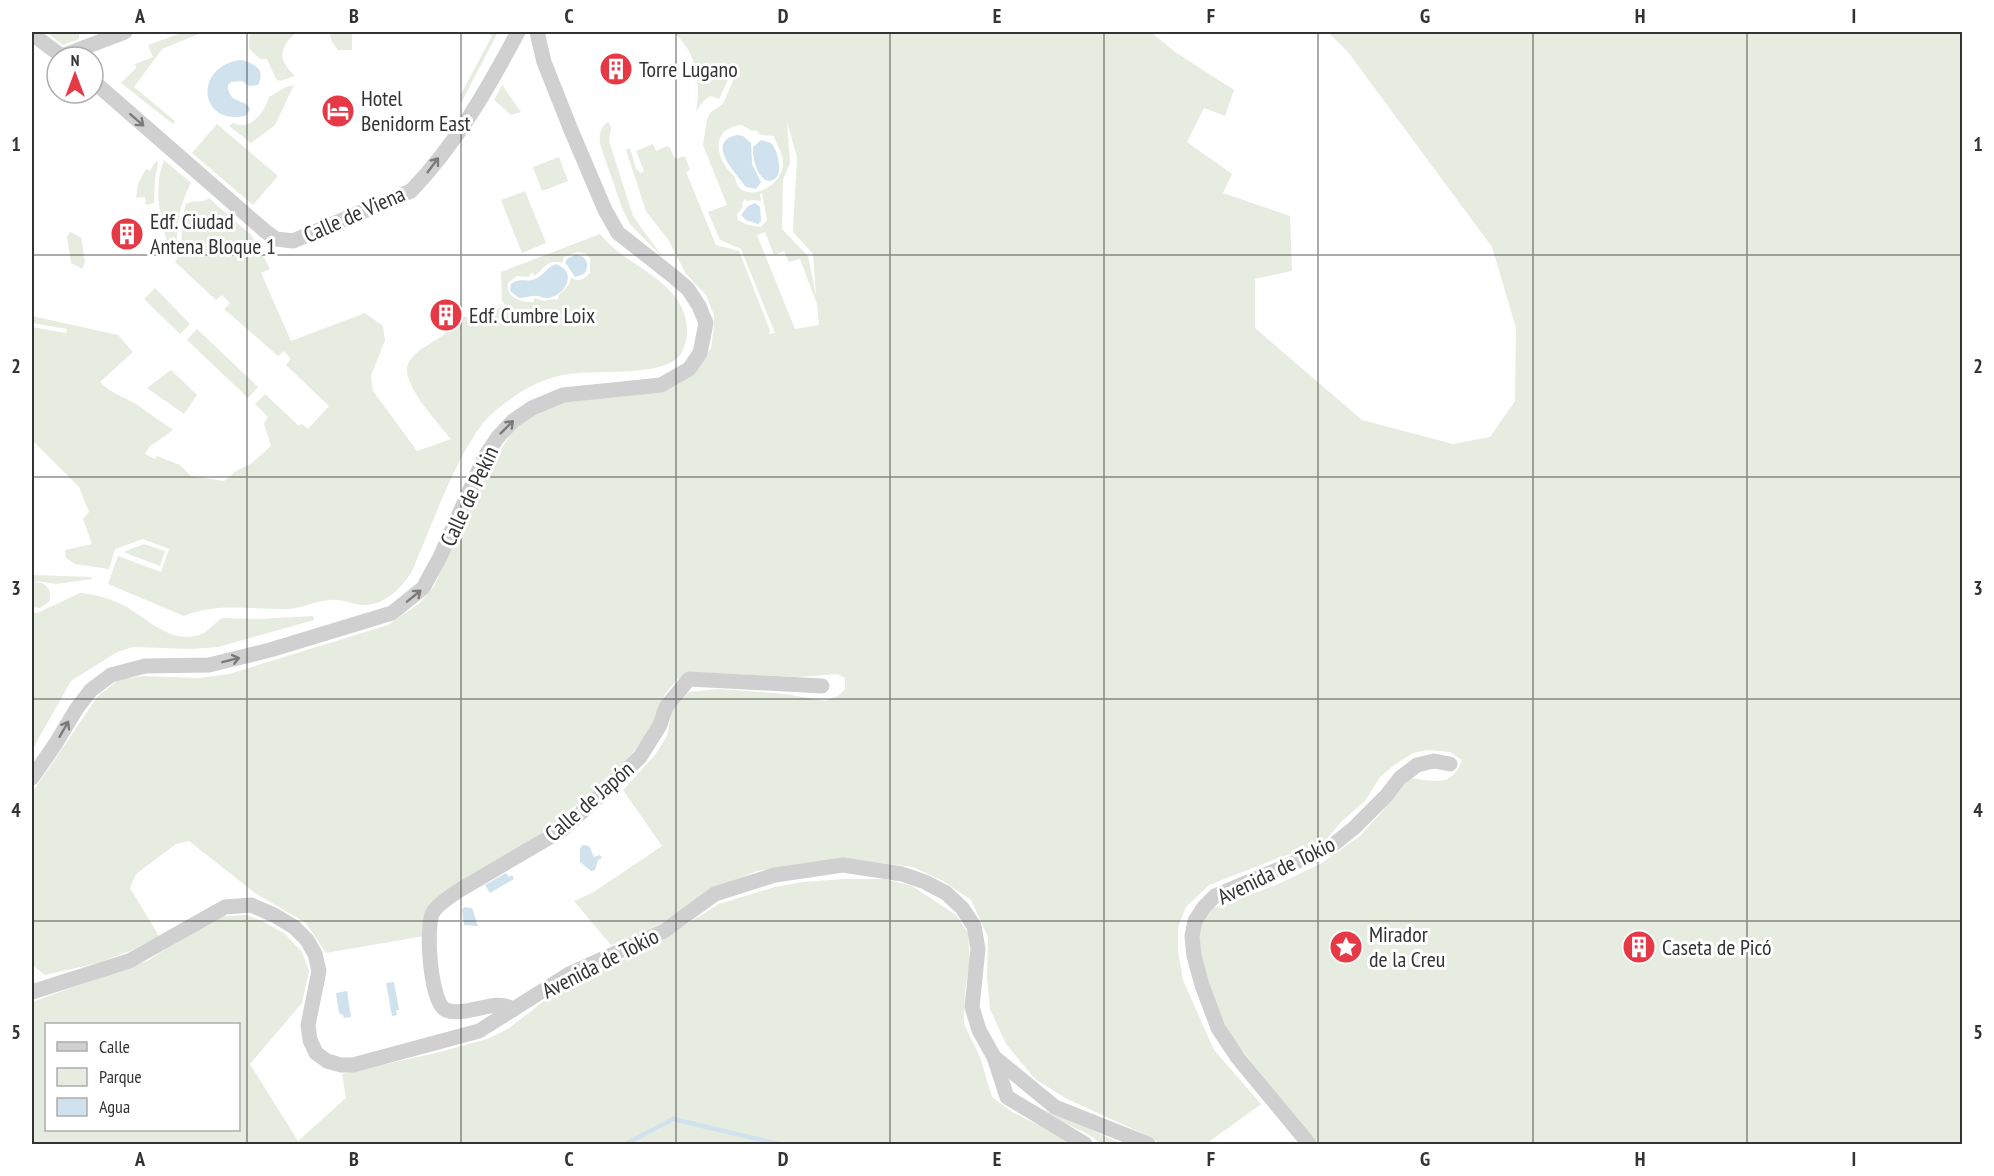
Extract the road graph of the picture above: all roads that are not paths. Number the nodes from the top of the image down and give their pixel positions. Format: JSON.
{"nodes":[{"id":1,"x":125,"y":32,"type":"edge"},
{"id":2,"x":518,"y":32,"type":"edge"},
{"id":3,"x":537,"y":32,"type":"edge"},
{"id":4,"x":32,"y":34,"type":"edge"},
{"id":5,"x":47,"y":45,"type":"edge"},
{"id":6,"x":93,"y":45,"type":"edge"},
{"id":7,"x":105,"y":91,"type":"edge"},
{"id":8,"x":822,"y":686,"type":"dead end"},
{"id":9,"x":1450,"y":764,"type":"dead end"},
{"id":10,"x":32,"y":778,"type":"edge"},
{"id":11,"x":32,"y":975,"type":"edge"},
{"id":12,"x":37,"y":990,"type":"edge"},
{"id":13,"x":513,"y":1010,"type":"junction"},
{"id":14,"x":994,"y":1058,"type":"junction"},
{"id":15,"x":1085,"y":1144,"type":"edge"},
{"id":16,"x":1148,"y":1144,"type":"edge"},
{"id":17,"x":1309,"y":1144,"type":"edge"}],
"edges":[{"from":1,"to":6,"type":"street"},
{"from":7,"to":2,"type":"street","name":"Calle de Viena","one_way":true},
{"from":10,"to":3,"type":"street","name":"Calle de Pekin","one_way":true},
{"from":4,"to":5,"type":"street"},
{"from":8,"to":13,"type":"street","name":"Calle de Japón"},
{"from":9,"to":17,"type":"street","name":"Avenida de Tokio"},
{"from":11,"to":12,"type":"street"},
{"from":12,"to":13,"type":"street","name":"Avenida de Tokio"},
{"from":13,"to":14,"type":"street","name":"Avenida de Tokio"},
{"from":14,"to":15,"type":"street"},
{"from":14,"to":16,"type":"street","name":"Avenida de Tokio"}]}
